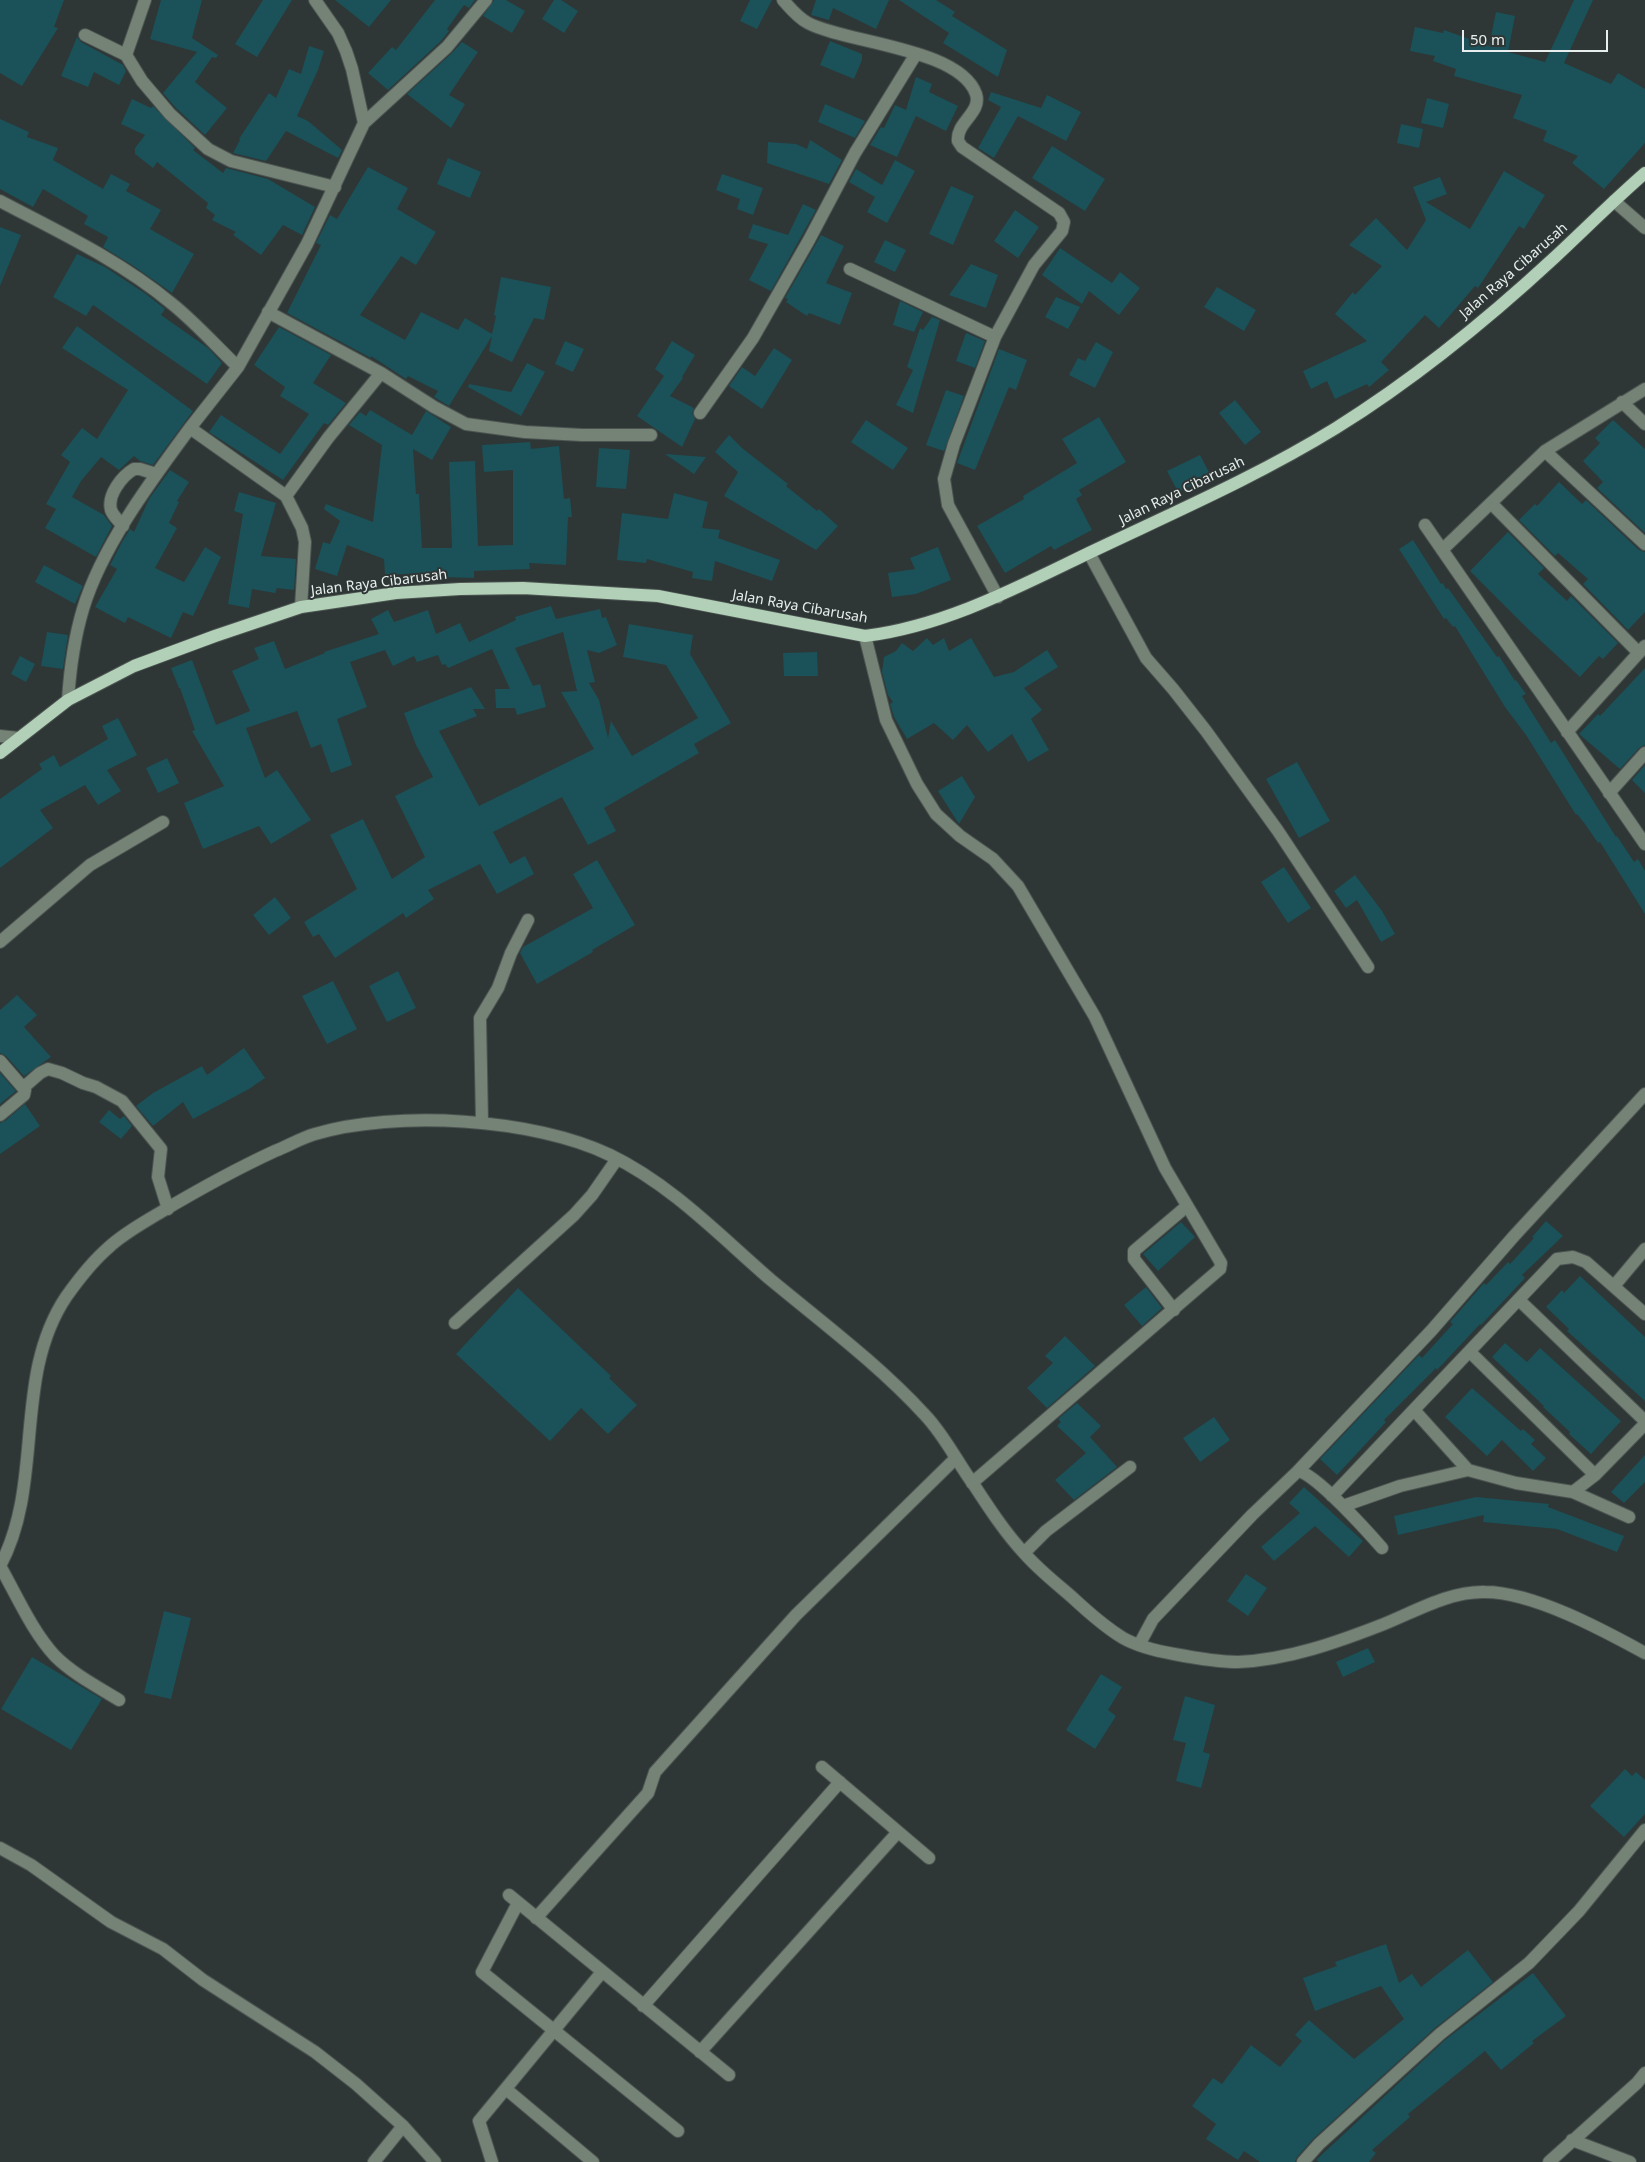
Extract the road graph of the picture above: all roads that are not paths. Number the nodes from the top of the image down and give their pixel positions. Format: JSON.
{"nodes":[{"id":1,"x":145,"y":0,"type":"edge"},
{"id":2,"x":316,"y":0,"type":"edge"},
{"id":3,"x":486,"y":0,"type":"edge"},
{"id":4,"x":783,"y":0,"type":"edge"},
{"id":5,"x":85,"y":35,"type":"dead end"},
{"id":6,"x":916,"y":54,"type":"junction"},
{"id":7,"x":126,"y":55,"type":"junction"},
{"id":8,"x":364,"y":123,"type":"junction"},
{"id":9,"x":1643,"y":178,"type":"edge"},
{"id":10,"x":335,"y":187,"type":"junction"},
{"id":11,"x":0,"y":201,"type":"edge"},
{"id":12,"x":1614,"y":201,"type":"junction"},
{"id":13,"x":1645,"y":228,"type":"edge"},
{"id":14,"x":850,"y":269,"type":"dead end"},
{"id":15,"x":268,"y":312,"type":"junction"},
{"id":16,"x":994,"y":337,"type":"junction"},
{"id":17,"x":238,"y":367,"type":"junction"},
{"id":18,"x":381,"y":372,"type":"junction"},
{"id":19,"x":1645,"y":389,"type":"edge"},
{"id":20,"x":1622,"y":402,"type":"junction"},
{"id":21,"x":700,"y":413,"type":"dead end"},
{"id":22,"x":1645,"y":424,"type":"edge"},
{"id":23,"x":190,"y":428,"type":"junction"},
{"id":24,"x":651,"y":435,"type":"dead end"},
{"id":25,"x":1546,"y":451,"type":"junction"},
{"id":26,"x":156,"y":474,"type":"junction"},
{"id":27,"x":286,"y":496,"type":"junction"},
{"id":28,"x":1491,"y":503,"type":"junction"},
{"id":29,"x":1425,"y":525,"type":"dead end"},
{"id":30,"x":123,"y":526,"type":"junction"},
{"id":31,"x":1645,"y":544,"type":"edge"},
{"id":32,"x":1442,"y":550,"type":"junction"},
{"id":33,"x":1089,"y":553,"type":"junction"},
{"id":34,"x":998,"y":597,"type":"junction"},
{"id":35,"x":301,"y":607,"type":"junction"},
{"id":36,"x":865,"y":636,"type":"junction"},
{"id":37,"x":1642,"y":649,"type":"edge"},
{"id":38,"x":68,"y":700,"type":"junction"},
{"id":39,"x":1568,"y":732,"type":"junction"},
{"id":40,"x":0,"y":736,"type":"edge"},
{"id":41,"x":18,"y":738,"type":"junction"},
{"id":42,"x":0,"y":753,"type":"edge"},
{"id":43,"x":1645,"y":753,"type":"edge"},
{"id":44,"x":1609,"y":792,"type":"junction"},
{"id":45,"x":163,"y":822,"type":"dead end"},
{"id":46,"x":1645,"y":844,"type":"edge"},
{"id":47,"x":528,"y":920,"type":"dead end"},
{"id":48,"x":0,"y":942,"type":"edge"},
{"id":49,"x":1368,"y":967,"type":"dead end"},
{"id":50,"x":0,"y":1061,"type":"edge"},
{"id":51,"x":24,"y":1087,"type":"junction"},
{"id":52,"x":1645,"y":1094,"type":"edge"},
{"id":53,"x":0,"y":1115,"type":"edge"},
{"id":54,"x":482,"y":1117,"type":"junction"},
{"id":55,"x":617,"y":1159,"type":"junction"},
{"id":56,"x":1187,"y":1206,"type":"junction"},
{"id":57,"x":169,"y":1207,"type":"junction"},
{"id":58,"x":1645,"y":1249,"type":"edge"},
{"id":59,"x":1614,"y":1286,"type":"junction"},
{"id":60,"x":1519,"y":1300,"type":"junction"},
{"id":61,"x":1174,"y":1310,"type":"junction"},
{"id":62,"x":1645,"y":1314,"type":"edge"},
{"id":63,"x":455,"y":1322,"type":"dead end"},
{"id":64,"x":1470,"y":1352,"type":"junction"},
{"id":65,"x":1414,"y":1410,"type":"junction"},
{"id":66,"x":1645,"y":1423,"type":"edge"},
{"id":67,"x":956,"y":1458,"type":"junction"},
{"id":68,"x":1130,"y":1467,"type":"dead end"},
{"id":69,"x":1468,"y":1470,"type":"junction"},
{"id":70,"x":1298,"y":1472,"type":"junction"},
{"id":71,"x":1594,"y":1475,"type":"junction"},
{"id":72,"x":975,"y":1481,"type":"junction"},
{"id":73,"x":1573,"y":1492,"type":"junction"},
{"id":74,"x":1332,"y":1496,"type":"junction"},
{"id":75,"x":1343,"y":1506,"type":"junction"},
{"id":76,"x":1629,"y":1517,"type":"dead end"},
{"id":77,"x":1382,"y":1548,"type":"dead end"},
{"id":78,"x":1026,"y":1551,"type":"junction"},
{"id":79,"x":0,"y":1566,"type":"edge"},
{"id":80,"x":1139,"y":1644,"type":"junction"},
{"id":81,"x":1645,"y":1653,"type":"edge"},
{"id":82,"x":119,"y":1700,"type":"dead end"},
{"id":83,"x":822,"y":1768,"type":"dead end"},
{"id":84,"x":840,"y":1782,"type":"junction"},
{"id":85,"x":1645,"y":1830,"type":"edge"},
{"id":86,"x":898,"y":1832,"type":"junction"},
{"id":87,"x":0,"y":1848,"type":"edge"},
{"id":88,"x":929,"y":1858,"type":"dead end"},
{"id":89,"x":536,"y":1918,"type":"junction"},
{"id":90,"x":602,"y":1972,"type":"junction"},
{"id":91,"x":643,"y":2006,"type":"junction"},
{"id":92,"x":554,"y":2030,"type":"junction"},
{"id":93,"x":700,"y":2052,"type":"junction"},
{"id":94,"x":729,"y":2075,"type":"dead end"},
{"id":95,"x":1642,"y":2081,"type":"edge"},
{"id":96,"x":506,"y":2089,"type":"junction"},
{"id":97,"x":403,"y":2126,"type":"junction"},
{"id":98,"x":678,"y":2131,"type":"dead end"},
{"id":99,"x":1572,"y":2140,"type":"junction"},
{"id":100,"x":374,"y":2162,"type":"edge"},
{"id":101,"x":435,"y":2162,"type":"edge"},
{"id":102,"x":492,"y":2162,"type":"edge"},
{"id":103,"x":593,"y":2162,"type":"edge"},
{"id":104,"x":1303,"y":2162,"type":"edge"},
{"id":105,"x":1549,"y":2162,"type":"edge"},
{"id":106,"x":1630,"y":2162,"type":"edge"}],
"edges":[{"from":1,"to":7,"type":"street"},
{"from":2,"to":8,"type":"street"},
{"from":3,"to":8,"type":"street"},
{"from":4,"to":6,"type":"street"},
{"from":5,"to":7,"type":"street"},
{"from":6,"to":16,"type":"street"},
{"from":6,"to":21,"type":"street"},
{"from":7,"to":10,"type":"street"},
{"from":8,"to":10,"type":"street"},
{"from":9,"to":12,"type":"main road","name":"Jalan Raya Cibarusah"},
{"from":10,"to":15,"type":"street"},
{"from":11,"to":17,"type":"street"},
{"from":12,"to":13,"type":"street"},
{"from":12,"to":33,"type":"main road","name":"Jalan Raya Cibarusah"},
{"from":14,"to":16,"type":"street"},
{"from":15,"to":17,"type":"street"},
{"from":15,"to":18,"type":"street"},
{"from":16,"to":34,"type":"street"},
{"from":17,"to":23,"type":"street"},
{"from":18,"to":24,"type":"street"},
{"from":18,"to":27,"type":"street"},
{"from":19,"to":20,"type":"street"},
{"from":20,"to":22,"type":"street"},
{"from":20,"to":25,"type":"street"},
{"from":23,"to":26,"type":"street"},
{"from":23,"to":27,"type":"street"},
{"from":25,"to":28,"type":"street"},
{"from":25,"to":31,"type":"street"},
{"from":26,"to":30,"type":"street"},
{"from":26,"to":30,"type":"street"},
{"from":27,"to":35,"type":"street"},
{"from":28,"to":32,"type":"street"},
{"from":28,"to":37,"type":"street"},
{"from":29,"to":32,"type":"street"},
{"from":30,"to":38,"type":"street"},
{"from":32,"to":39,"type":"street"},
{"from":33,"to":34,"type":"main road","name":"Jalan Raya Cibarusah"},
{"from":33,"to":49,"type":"street"},
{"from":34,"to":36,"type":"main road","name":"Jalan Raya Cibarusah"},
{"from":35,"to":36,"type":"main road","name":"Jalan Raya Cibarusah"},
{"from":35,"to":38,"type":"main road","name":"Jalan Raya Cibarusah"},
{"from":36,"to":56,"type":"street"},
{"from":37,"to":39,"type":"street"},
{"from":38,"to":41,"type":"main road","name":"Jalan Raya Cibarusah"},
{"from":39,"to":44,"type":"street"},
{"from":40,"to":41,"type":"street"},
{"from":41,"to":42,"type":"main road","name":"Jalan Raya Cibarusah"},
{"from":43,"to":44,"type":"street"},
{"from":44,"to":46,"type":"street"},
{"from":45,"to":48,"type":"street"},
{"from":47,"to":54,"type":"street"},
{"from":50,"to":51,"type":"street"},
{"from":51,"to":53,"type":"street"},
{"from":51,"to":57,"type":"street"},
{"from":52,"to":70,"type":"street"},
{"from":54,"to":55,"type":"street"},
{"from":54,"to":57,"type":"street"},
{"from":55,"to":63,"type":"street"},
{"from":55,"to":67,"type":"street"},
{"from":56,"to":61,"type":"street"},
{"from":56,"to":61,"type":"street"},
{"from":57,"to":79,"type":"street"},
{"from":58,"to":59,"type":"street"},
{"from":59,"to":60,"type":"street"},
{"from":59,"to":62,"type":"street"},
{"from":60,"to":64,"type":"street"},
{"from":60,"to":66,"type":"street"},
{"from":61,"to":72,"type":"street"},
{"from":64,"to":65,"type":"street"},
{"from":64,"to":71,"type":"street"},
{"from":65,"to":69,"type":"street"},
{"from":65,"to":74,"type":"street"},
{"from":66,"to":71,"type":"street"},
{"from":67,"to":72,"type":"street"},
{"from":67,"to":89,"type":"street"},
{"from":68,"to":78,"type":"street"},
{"from":69,"to":73,"type":"street"},
{"from":69,"to":75,"type":"street"},
{"from":70,"to":74,"type":"street"},
{"from":70,"to":80,"type":"street"},
{"from":71,"to":73,"type":"street"},
{"from":72,"to":78,"type":"street"},
{"from":73,"to":76,"type":"street"},
{"from":74,"to":75,"type":"street"},
{"from":75,"to":77,"type":"street"},
{"from":78,"to":80,"type":"street"},
{"from":79,"to":82,"type":"street"},
{"from":80,"to":81,"type":"street"},
{"from":83,"to":84,"type":"street"},
{"from":84,"to":86,"type":"street"},
{"from":84,"to":91,"type":"street"},
{"from":85,"to":104,"type":"street"},
{"from":86,"to":88,"type":"street"},
{"from":86,"to":93,"type":"street"},
{"from":87,"to":97,"type":"street"},
{"from":89,"to":90,"type":"street"},
{"from":89,"to":92,"type":"street"},
{"from":90,"to":91,"type":"street"},
{"from":90,"to":92,"type":"street"},
{"from":91,"to":93,"type":"street"},
{"from":92,"to":96,"type":"street"},
{"from":92,"to":98,"type":"street"},
{"from":93,"to":94,"type":"street"},
{"from":95,"to":99,"type":"street"},
{"from":96,"to":102,"type":"street"},
{"from":96,"to":103,"type":"street"},
{"from":97,"to":100,"type":"street"},
{"from":97,"to":101,"type":"street"},
{"from":99,"to":105,"type":"street"},
{"from":99,"to":106,"type":"street"}]}
